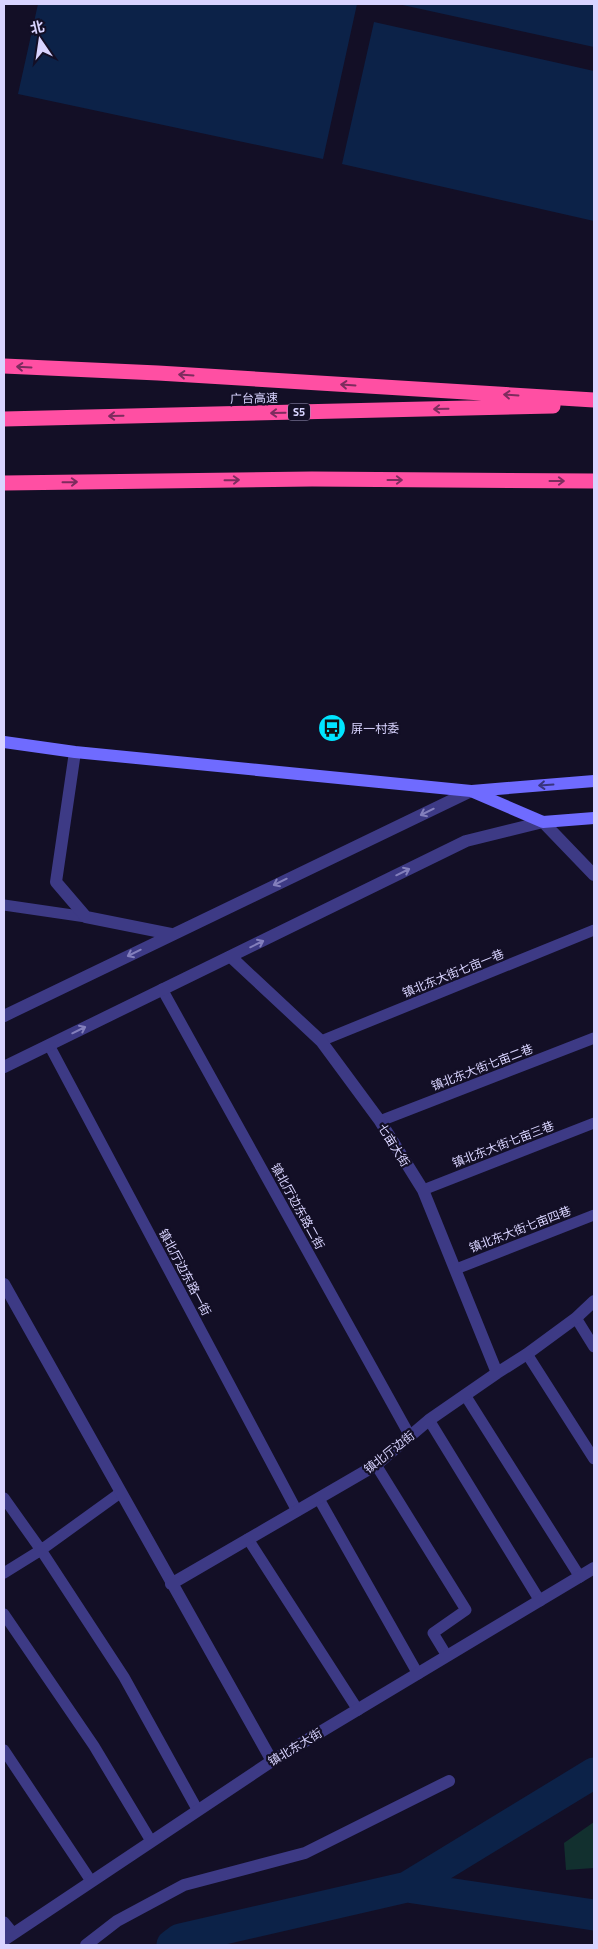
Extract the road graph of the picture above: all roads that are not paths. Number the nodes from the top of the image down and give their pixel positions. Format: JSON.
{"nodes":[{"id":1,"x":4,"y":366,"type":"edge"},
{"id":2,"x":594,"y":400,"type":"edge"},
{"id":3,"x":594,"y":406,"type":"edge"},
{"id":4,"x":4,"y":419,"type":"edge"},
{"id":5,"x":594,"y":481,"type":"edge"},
{"id":6,"x":4,"y":484,"type":"edge"},
{"id":7,"x":4,"y":742,"type":"edge"},
{"id":8,"x":75,"y":752,"type":"junction"},
{"id":9,"x":594,"y":781,"type":"edge"},
{"id":10,"x":471,"y":791,"type":"junction"},
{"id":11,"x":594,"y":818,"type":"edge"},
{"id":12,"x":543,"y":822,"type":"junction"},
{"id":13,"x":594,"y":875,"type":"edge"},
{"id":14,"x":4,"y":906,"type":"edge"},
{"id":15,"x":86,"y":916,"type":"junction"},
{"id":16,"x":594,"y":930,"type":"edge"},
{"id":17,"x":171,"y":934,"type":"junction"},
{"id":18,"x":230,"y":957,"type":"junction"},
{"id":19,"x":162,"y":990,"type":"junction"},
{"id":20,"x":4,"y":1016,"type":"edge"},
{"id":21,"x":594,"y":1038,"type":"edge"},
{"id":22,"x":321,"y":1042,"type":"junction"},
{"id":23,"x":49,"y":1045,"type":"junction"},
{"id":24,"x":4,"y":1067,"type":"edge"},
{"id":25,"x":380,"y":1122,"type":"junction"},
{"id":26,"x":594,"y":1123,"type":"edge"},
{"id":27,"x":422,"y":1190,"type":"junction"},
{"id":28,"x":594,"y":1216,"type":"edge"},
{"id":29,"x":456,"y":1269,"type":"junction"},
{"id":30,"x":4,"y":1284,"type":"edge"},
{"id":31,"x":594,"y":1301,"type":"edge"},
{"id":32,"x":576,"y":1318,"type":"junction"},
{"id":33,"x":594,"y":1347,"type":"edge"},
{"id":34,"x":527,"y":1354,"type":"junction"},
{"id":35,"x":497,"y":1373,"type":"junction"},
{"id":36,"x":465,"y":1395,"type":"junction"},
{"id":37,"x":430,"y":1420,"type":"junction"},
{"id":38,"x":410,"y":1436,"type":"junction"},
{"id":39,"x":594,"y":1459,"type":"edge"},
{"id":40,"x":376,"y":1465,"type":"junction"},
{"id":41,"x":120,"y":1493,"type":"junction"},
{"id":42,"x":4,"y":1498,"type":"edge"},
{"id":43,"x":318,"y":1499,"type":"junction"},
{"id":44,"x":297,"y":1511,"type":"junction"},
{"id":45,"x":248,"y":1539,"type":"junction"},
{"id":46,"x":41,"y":1550,"type":"junction"},
{"id":47,"x":594,"y":1568,"type":"edge"},
{"id":48,"x":4,"y":1572,"type":"edge"},
{"id":49,"x":580,"y":1577,"type":"junction"},
{"id":50,"x":171,"y":1584,"type":"junction"},
{"id":51,"x":540,"y":1601,"type":"junction"},
{"id":52,"x":4,"y":1614,"type":"edge"},
{"id":53,"x":448,"y":1656,"type":"junction"},
{"id":54,"x":418,"y":1674,"type":"junction"},
{"id":55,"x":358,"y":1710,"type":"junction"},
{"id":56,"x":4,"y":1750,"type":"edge"},
{"id":57,"x":272,"y":1761,"type":"junction"},
{"id":58,"x":449,"y":1780,"type":"dead end"},
{"id":59,"x":197,"y":1809,"type":"junction"},
{"id":60,"x":151,"y":1841,"type":"junction"},
{"id":61,"x":90,"y":1881,"type":"junction"},
{"id":62,"x":4,"y":1922,"type":"edge"},
{"id":63,"x":8,"y":1937,"type":"edge"},
{"id":64,"x":86,"y":1945,"type":"edge"}],
"edges":[{"from":2,"to":1,"type":"highway","one_way":true},
{"from":3,"to":4,"type":"highway","name":"广台高速","number":"S5","one_way":true},
{"from":6,"to":5,"type":"highway","one_way":true},
{"from":7,"to":8,"type":"street"},
{"from":8,"to":10,"type":"street"},
{"from":8,"to":15,"type":"street"},
{"from":9,"to":10,"type":"street","one_way":true},
{"from":10,"to":12,"type":"street"},
{"from":10,"to":17,"type":"street","one_way":true},
{"from":11,"to":12,"type":"street"},
{"from":12,"to":13,"type":"street"},
{"from":18,"to":12,"type":"street","one_way":true},
{"from":14,"to":15,"type":"lane"},
{"from":15,"to":17,"type":"street"},
{"from":16,"to":22,"type":"lane","name":"镇北东大街七亩一巷"},
{"from":17,"to":20,"type":"street","one_way":true},
{"from":18,"to":19,"type":"street"},
{"from":18,"to":22,"type":"street","name":"七亩大街"},
{"from":23,"to":19,"type":"street","one_way":true},
{"from":19,"to":38,"type":"lane","name":"镇北厅边东路二街"},
{"from":21,"to":25,"type":"lane","name":"镇北东大街七亩二巷"},
{"from":22,"to":25,"type":"street","name":"七亩大街"},
{"from":23,"to":24,"type":"street"},
{"from":23,"to":44,"type":"lane","name":"镇北厅边东路一街"},
{"from":25,"to":27,"type":"street","name":"七亩大街"},
{"from":26,"to":27,"type":"lane","name":"镇北东大街七亩三巷"},
{"from":27,"to":29,"type":"street","name":"七亩大街"},
{"from":28,"to":29,"type":"lane","name":"镇北东大街七亩四巷"},
{"from":29,"to":35,"type":"street","name":"七亩大街"},
{"from":30,"to":41,"type":"street"},
{"from":31,"to":32,"type":"street","name":"镇北厅边街"},
{"from":32,"to":33,"type":"lane"},
{"from":32,"to":34,"type":"street","name":"镇北厅边街"},
{"from":34,"to":35,"type":"street","name":"镇北厅边街"},
{"from":34,"to":39,"type":"lane"},
{"from":35,"to":36,"type":"street","name":"镇北厅边街"},
{"from":36,"to":37,"type":"street","name":"镇北厅边街"},
{"from":36,"to":49,"type":"lane"},
{"from":37,"to":38,"type":"street","name":"镇北厅边街"},
{"from":37,"to":51,"type":"lane"},
{"from":38,"to":40,"type":"street","name":"镇北厅边街"},
{"from":40,"to":43,"type":"street","name":"镇北厅边街"},
{"from":40,"to":53,"type":"lane"},
{"from":41,"to":46,"type":"lane"},
{"from":41,"to":50,"type":"street"},
{"from":42,"to":46,"type":"lane"},
{"from":43,"to":44,"type":"street","name":"镇北厅边街"},
{"from":43,"to":54,"type":"lane"},
{"from":44,"to":45,"type":"street","name":"镇北厅边街"},
{"from":45,"to":50,"type":"street","name":"镇北厅边街"},
{"from":45,"to":55,"type":"lane"},
{"from":46,"to":48,"type":"lane"},
{"from":46,"to":59,"type":"lane"},
{"from":47,"to":49,"type":"street","name":"镇北东大街"},
{"from":49,"to":51,"type":"street","name":"镇北东大街"},
{"from":50,"to":57,"type":"street"},
{"from":51,"to":53,"type":"street","name":"镇北东大街"},
{"from":52,"to":60,"type":"lane"},
{"from":53,"to":54,"type":"street","name":"镇北东大街"},
{"from":54,"to":55,"type":"street","name":"镇北东大街"},
{"from":55,"to":57,"type":"street","name":"镇北东大街"},
{"from":56,"to":61,"type":"lane"},
{"from":57,"to":59,"type":"street","name":"镇北东大街"},
{"from":58,"to":64,"type":"street"},
{"from":59,"to":60,"type":"street","name":"镇北东大街"},
{"from":60,"to":61,"type":"street","name":"镇北东大街"},
{"from":61,"to":63,"type":"street","name":"镇北东大街"},
{"from":62,"to":63,"type":"lane"}]}
